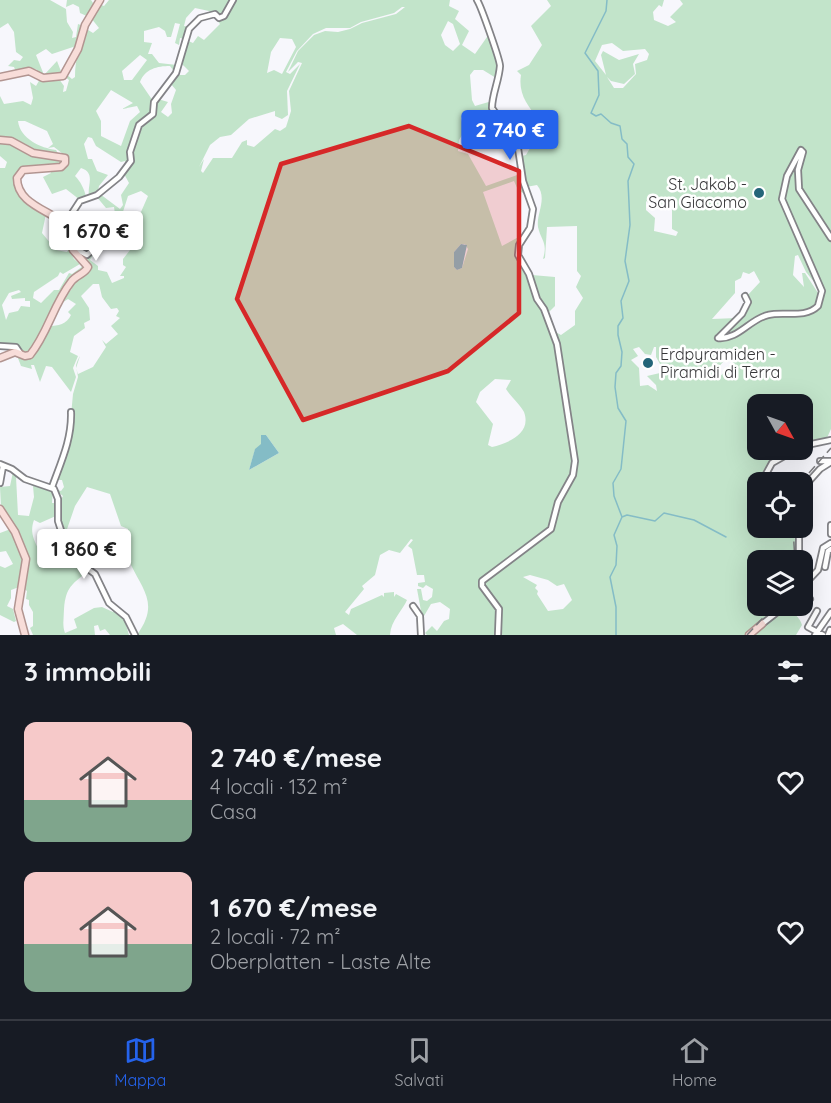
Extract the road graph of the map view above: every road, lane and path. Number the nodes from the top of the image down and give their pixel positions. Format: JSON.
{"nodes":[{"id":1,"x":100,"y":0,"type":"edge"},
{"id":2,"x":233,"y":0,"type":"edge"},
{"id":3,"x":477,"y":0,"type":"edge"},
{"id":4,"x":0,"y":77,"type":"edge"},
{"id":5,"x":3,"y":140,"type":"edge"},
{"id":6,"x":65,"y":224,"type":"junction"},
{"id":7,"x":112,"y":231,"type":"dead end"},
{"id":8,"x":831,"y":238,"type":"edge"},
{"id":9,"x":72,"y":246,"type":"junction"},
{"id":10,"x":745,"y":296,"type":"dead end"},
{"id":11,"x":0,"y":346,"type":"edge"},
{"id":12,"x":20,"y":353,"type":"junction"},
{"id":13,"x":0,"y":358,"type":"edge"},
{"id":14,"x":71,"y":412,"type":"dead end"},
{"id":15,"x":831,"y":440,"type":"edge"},
{"id":16,"x":813,"y":444,"type":"edge"},
{"id":17,"x":777,"y":460,"type":"edge"},
{"id":18,"x":820,"y":461,"type":"dead end"},
{"id":19,"x":831,"y":462,"type":"edge"},
{"id":20,"x":1,"y":465,"type":"edge"},
{"id":21,"x":767,"y":472,"type":"edge"},
{"id":22,"x":813,"y":477,"type":"edge"},
{"id":23,"x":0,"y":483,"type":"edge"},
{"id":24,"x":52,"y":487,"type":"junction"},
{"id":25,"x":0,"y":509,"type":"edge"},
{"id":26,"x":831,"y":525,"type":"edge"},
{"id":27,"x":831,"y":534,"type":"edge"},
{"id":28,"x":831,"y":543,"type":"edge"},
{"id":29,"x":831,"y":549,"type":"edge"},
{"id":30,"x":825,"y":567,"type":"dead end"},
{"id":31,"x":813,"y":575,"type":"edge"},
{"id":32,"x":413,"y":606,"type":"dead end"},
{"id":33,"x":817,"y":611,"type":"dead end"},
{"id":34,"x":831,"y":612,"type":"edge"},
{"id":35,"x":772,"y":616,"type":"edge"},
{"id":36,"x":762,"y":624,"type":"joint"},
{"id":37,"x":816,"y":633,"type":"edge"},
{"id":38,"x":25,"y":635,"type":"edge"},
{"id":39,"x":135,"y":635,"type":"edge"},
{"id":40,"x":421,"y":635,"type":"edge"},
{"id":41,"x":498,"y":635,"type":"edge"},
{"id":42,"x":749,"y":635,"type":"edge"},
{"id":43,"x":823,"y":635,"type":"edge"}],
"edges":[{"from":1,"to":4,"type":"main road"},
{"from":2,"to":6,"type":"street"},
{"from":3,"to":41,"type":"street"},
{"from":5,"to":6,"type":"main road"},
{"from":6,"to":9,"type":"main road"},
{"from":7,"to":9,"type":"street"},
{"from":8,"to":10,"type":"street"},
{"from":9,"to":12,"type":"main road"},
{"from":11,"to":12,"type":"street"},
{"from":12,"to":13,"type":"main road"},
{"from":14,"to":24,"type":"street"},
{"from":15,"to":16,"type":"street"},
{"from":17,"to":21,"type":"street"},
{"from":18,"to":19,"type":"street"},
{"from":19,"to":22,"type":"street"},
{"from":20,"to":23,"type":"street"},
{"from":20,"to":24,"type":"street"},
{"from":24,"to":39,"type":"street"},
{"from":25,"to":38,"type":"main road"},
{"from":26,"to":27,"type":"street"},
{"from":28,"to":31,"type":"street"},
{"from":29,"to":30,"type":"street"},
{"from":32,"to":40,"type":"street"},
{"from":33,"to":37,"type":"street"},
{"from":34,"to":37,"type":"street"},
{"from":35,"to":36,"type":"street"},
{"from":36,"to":42,"type":"main road"},
{"from":37,"to":43,"type":"street"}]}
